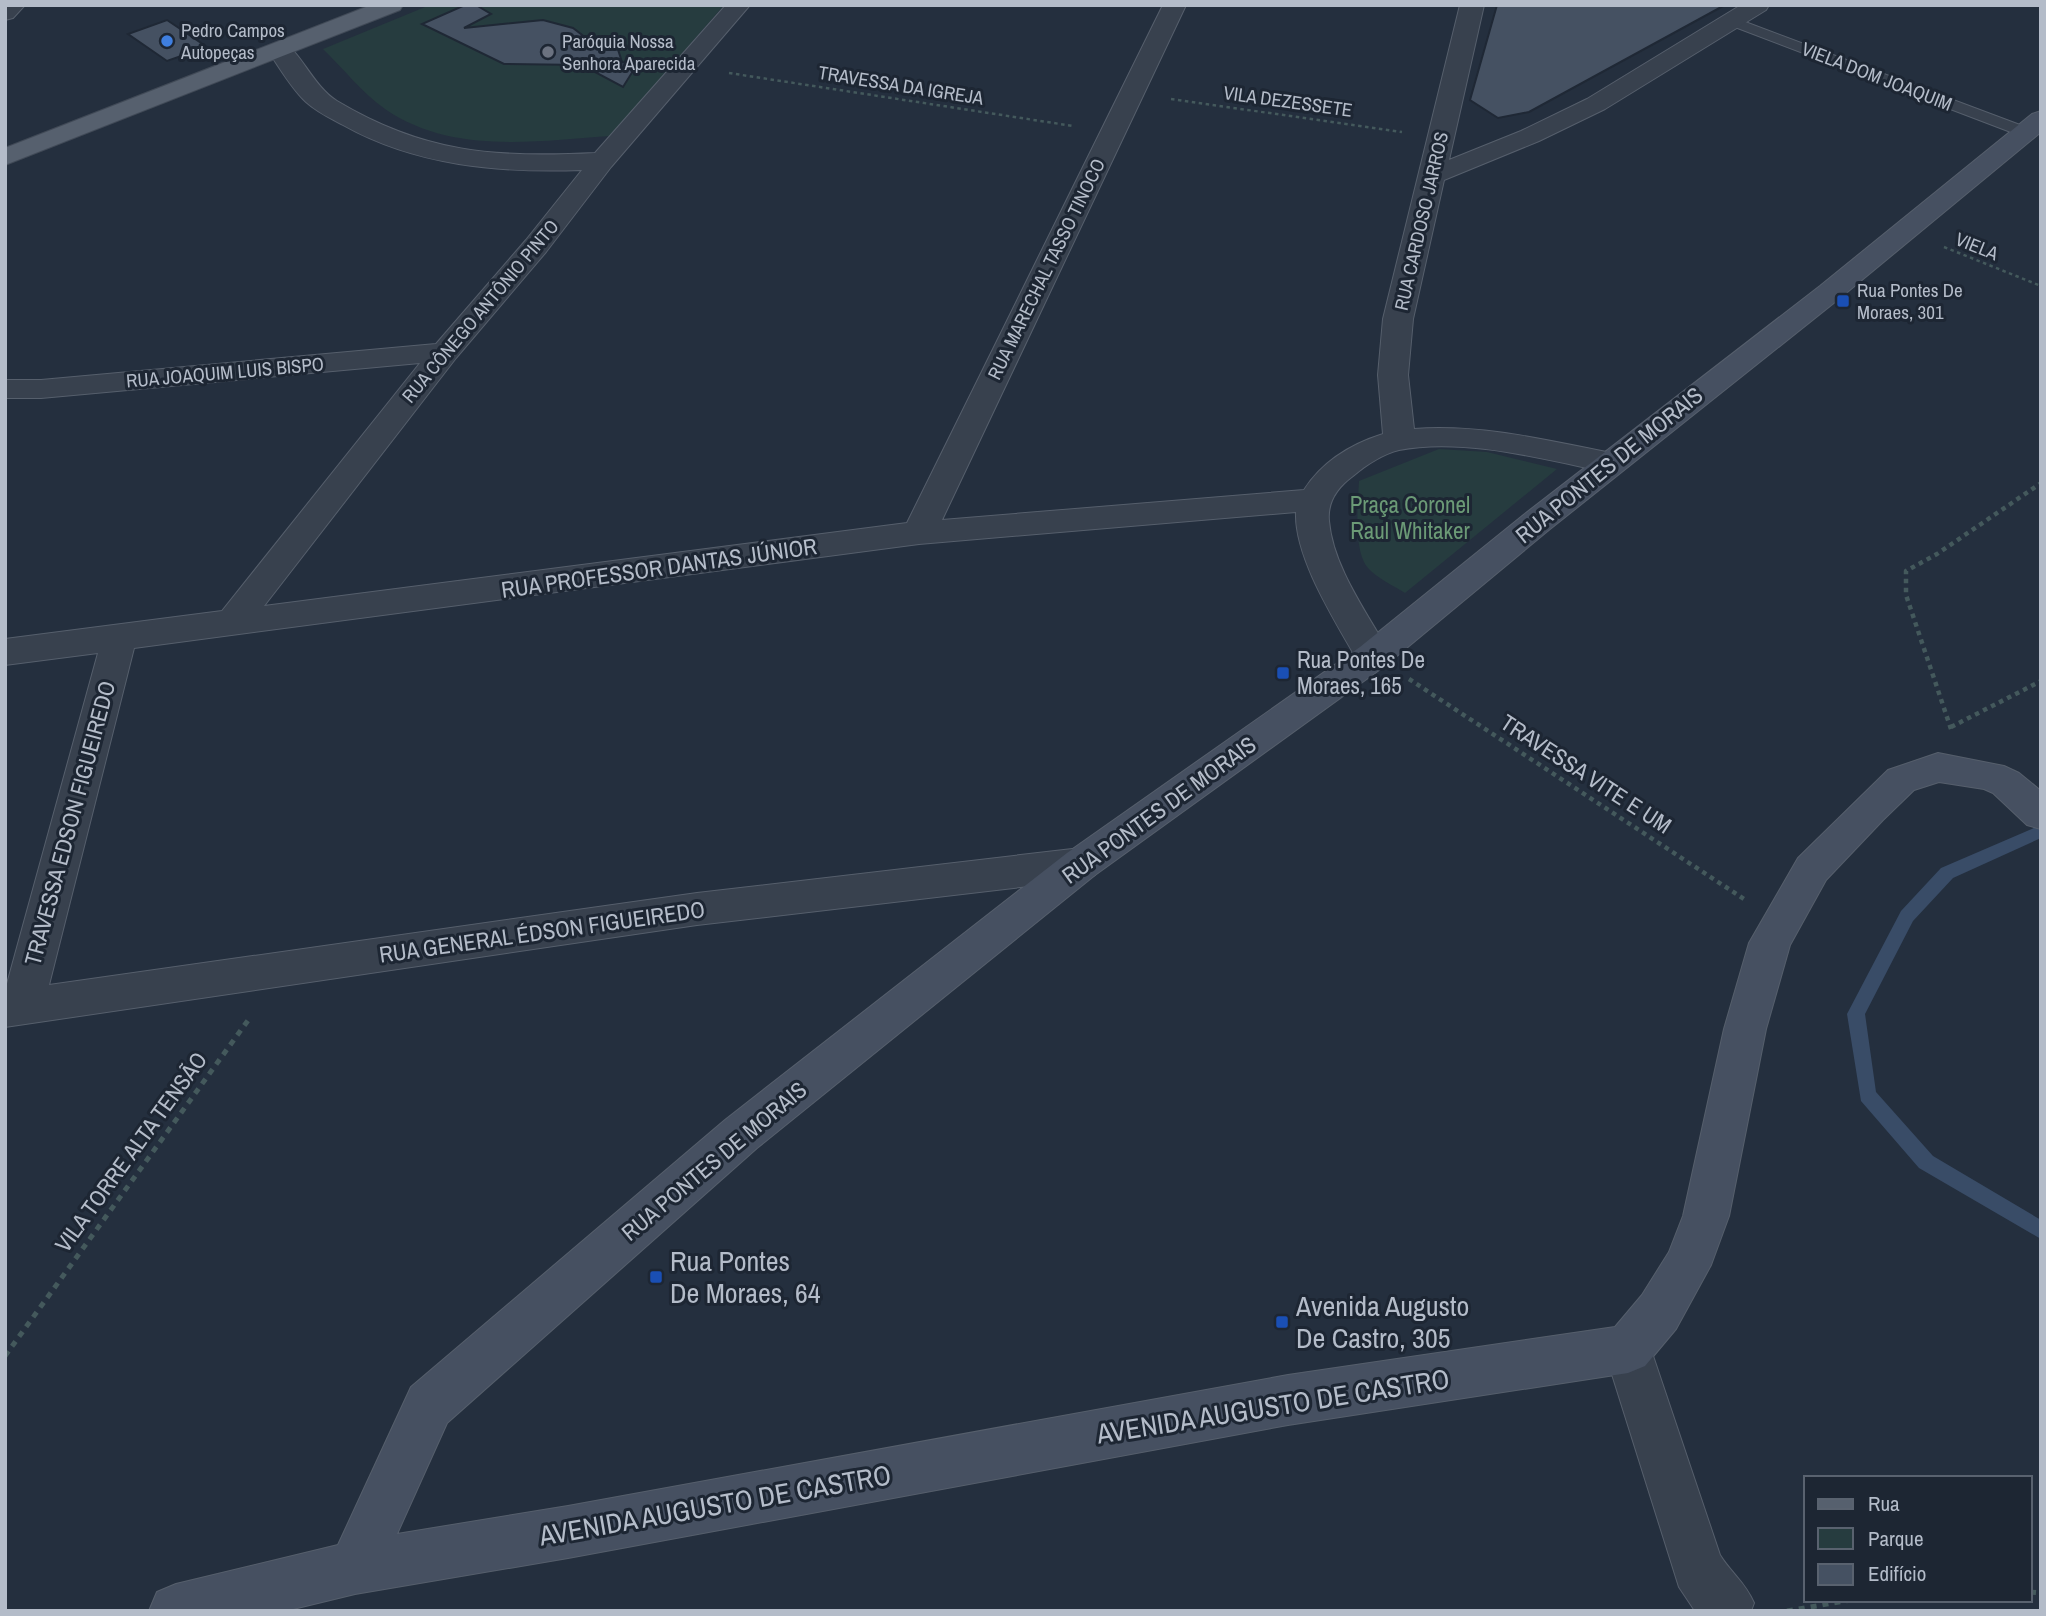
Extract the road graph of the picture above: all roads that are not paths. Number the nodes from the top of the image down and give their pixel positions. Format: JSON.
{"nodes":[{"id":1,"x":15,"y":5,"type":"edge"},
{"id":2,"x":393,"y":5,"type":"edge"},
{"id":3,"x":739,"y":5,"type":"edge"},
{"id":4,"x":1175,"y":5,"type":"edge"},
{"id":5,"x":1472,"y":5,"type":"edge"},
{"id":6,"x":1758,"y":5,"type":"edge"},
{"id":7,"x":5,"y":13,"type":"edge"},
{"id":8,"x":1732,"y":21,"type":"junction"},
{"id":9,"x":281,"y":51,"type":"junction"},
{"id":10,"x":2032,"y":125,"type":"edge"},
{"id":11,"x":5,"y":158,"type":"edge"},
{"id":12,"x":602,"y":161,"type":"junction"},
{"id":13,"x":1431,"y":176,"type":"junction"},
{"id":14,"x":445,"y":352,"type":"junction"},
{"id":15,"x":5,"y":388,"type":"edge"},
{"id":16,"x":1399,"y":440,"type":"junction"},
{"id":17,"x":1611,"y":463,"type":"junction"},
{"id":18,"x":1314,"y":500,"type":"junction"},
{"id":19,"x":919,"y":533,"type":"junction"},
{"id":20,"x":231,"y":624,"type":"junction"},
{"id":21,"x":119,"y":639,"type":"junction"},
{"id":22,"x":5,"y":652,"type":"edge"},
{"id":23,"x":1373,"y":656,"type":"junction"},
{"id":24,"x":2041,"y":814,"type":"edge"},
{"id":25,"x":1081,"y":864,"type":"junction"},
{"id":26,"x":13,"y":1008,"type":"edge"},
{"id":27,"x":1628,"y":1349,"type":"junction"},
{"id":28,"x":355,"y":1567,"type":"junction"},
{"id":29,"x":1727,"y":1603,"type":"dead end"},
{"id":30,"x":176,"y":1611,"type":"edge"}],
"edges":[{"from":1,"to":7,"type":"street"},
{"from":2,"to":9,"type":"main road"},
{"from":3,"to":12,"type":"street","name":"RUA CÔNEGO ANTÔNIO PINTO"},
{"from":4,"to":19,"type":"street","name":"RUA MARECHAL TASSO TINOCO"},
{"from":5,"to":13,"type":"street","name":"RUA CARDOSO JARROS"},
{"from":6,"to":8,"type":"street"},
{"from":8,"to":10,"type":"lane","name":"VIELA DOM JOAQUIM"},
{"from":8,"to":13,"type":"street"},
{"from":9,"to":11,"type":"main road"},
{"from":9,"to":12,"type":"street"},
{"from":10,"to":17,"type":"street","name":"RUA PONTES DE MORAIS"},
{"from":12,"to":14,"type":"street","name":"RUA CÔNEGO ANTÔNIO PINTO"},
{"from":13,"to":16,"type":"street","name":"RUA CARDOSO JARROS"},
{"from":14,"to":15,"type":"street","name":"RUA JOAQUIM LUIS BISPO"},
{"from":14,"to":20,"type":"street","name":"RUA CÔNEGO ANTÔNIO PINTO"},
{"from":16,"to":17,"type":"street"},
{"from":16,"to":18,"type":"street"},
{"from":17,"to":23,"type":"street","name":"RUA PONTES DE MORAIS"},
{"from":18,"to":19,"type":"street","name":"RUA PROFESSOR DANTAS JÚNIOR"},
{"from":18,"to":23,"type":"street"},
{"from":19,"to":20,"type":"street","name":"RUA PROFESSOR DANTAS JÚNIOR"},
{"from":20,"to":21,"type":"street","name":"RUA PROFESSOR DANTAS JÚNIOR"},
{"from":21,"to":22,"type":"street","name":"RUA PROFESSOR DANTAS JÚNIOR"},
{"from":21,"to":26,"type":"street","name":"TRAVESSA EDSON FIGUEIREDO"},
{"from":23,"to":25,"type":"street","name":"RUA PONTES DE MORAIS"},
{"from":24,"to":27,"type":"street"},
{"from":25,"to":26,"type":"street","name":"RUA GENERAL ÉDSON FIGUEIREDO"},
{"from":25,"to":28,"type":"street","name":"RUA PONTES DE MORAIS"},
{"from":27,"to":28,"type":"street","name":"AVENIDA AUGUSTO DE CASTRO"},
{"from":27,"to":29,"type":"street"},
{"from":28,"to":30,"type":"street","name":"AVENIDA AUGUSTO DE CASTRO"}]}
